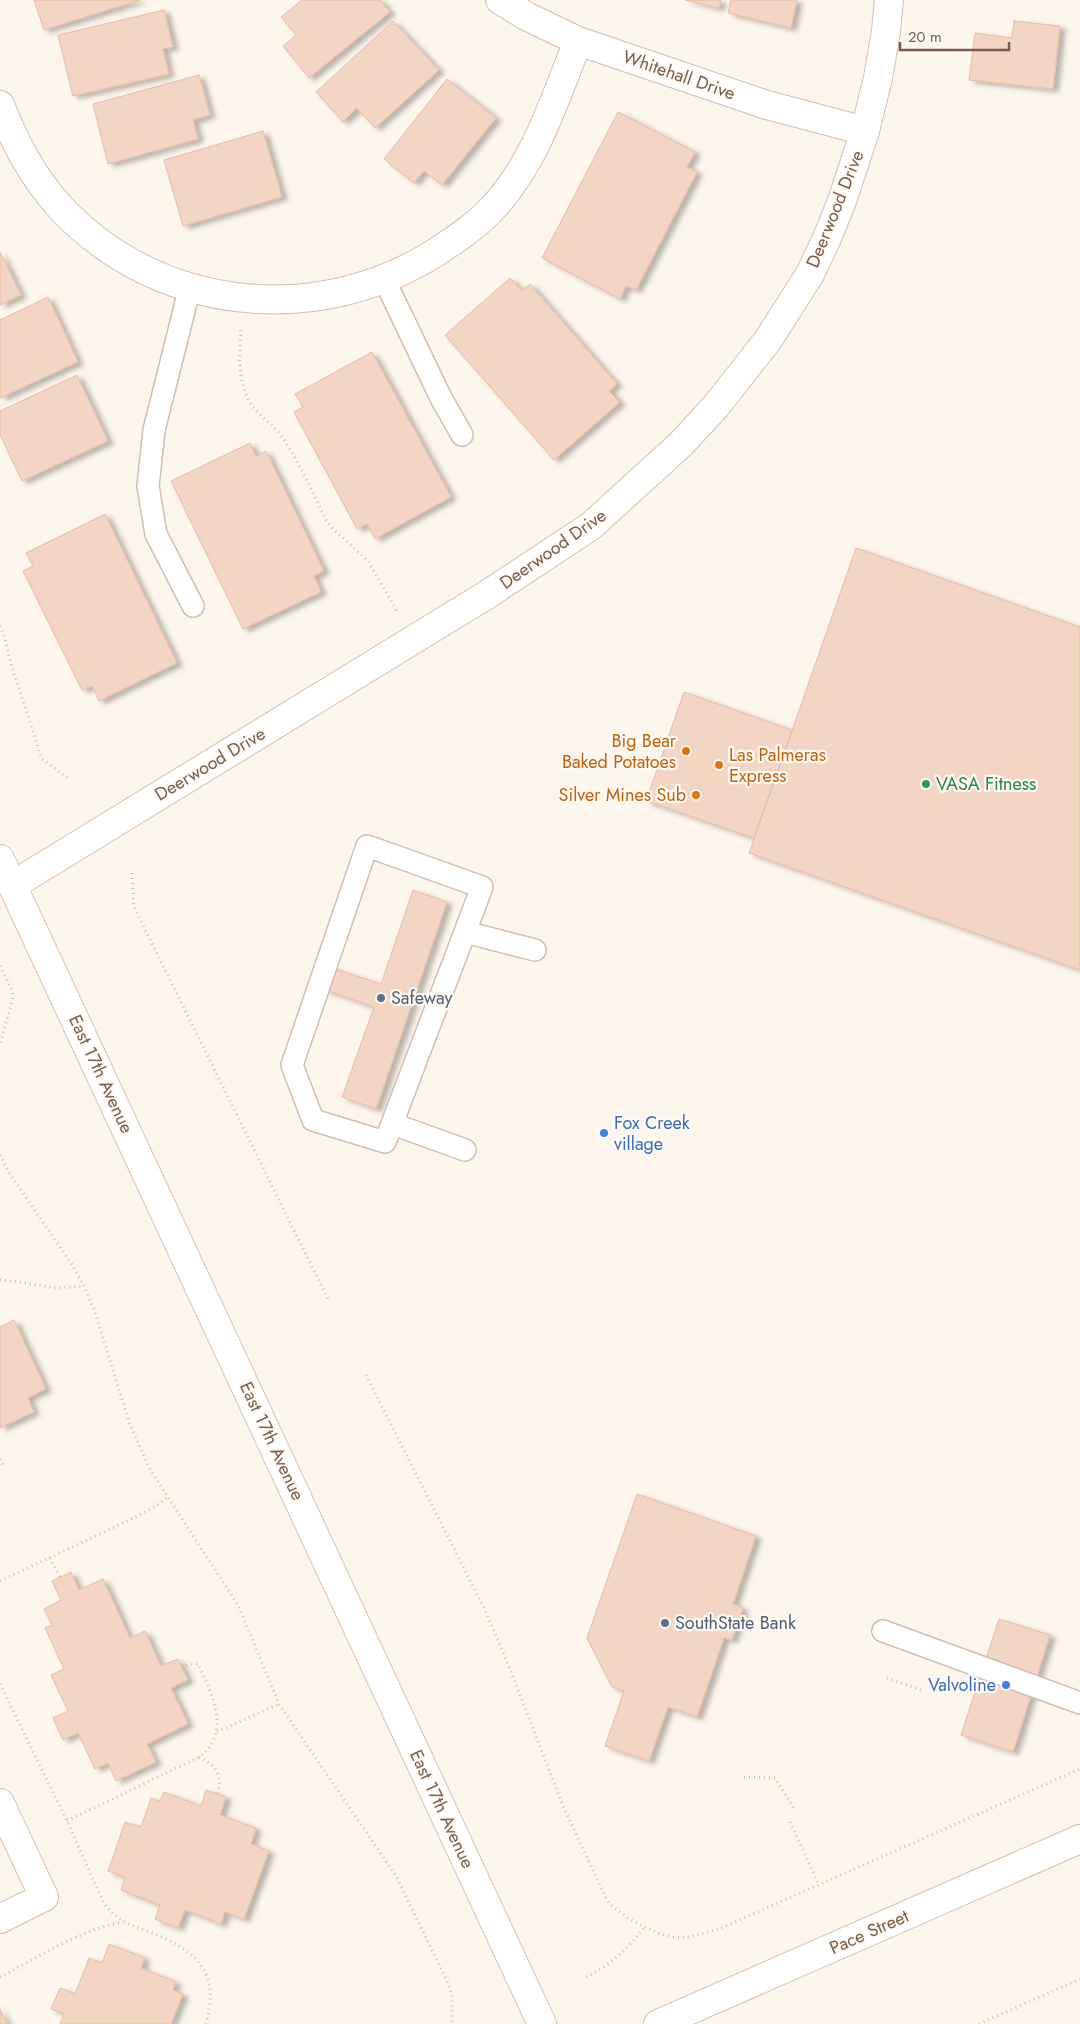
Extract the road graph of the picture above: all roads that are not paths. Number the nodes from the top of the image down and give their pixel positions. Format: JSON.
{"nodes":[{"id":1,"x":500,"y":0,"type":"edge"},
{"id":2,"x":889,"y":0,"type":"edge"},
{"id":3,"x":578,"y":41,"type":"junction"},
{"id":4,"x":0,"y":105,"type":"edge"},
{"id":5,"x":865,"y":130,"type":"junction"},
{"id":6,"x":384,"y":279,"type":"junction"},
{"id":7,"x":190,"y":287,"type":"junction"},
{"id":8,"x":462,"y":435,"type":"dead end"},
{"id":9,"x":193,"y":606,"type":"dead end"},
{"id":10,"x":0,"y":859,"type":"edge"},
{"id":11,"x":6,"y":888,"type":"edge"},
{"id":12,"x":465,"y":932,"type":"junction"},
{"id":13,"x":535,"y":950,"type":"dead end"},
{"id":14,"x":392,"y":1124,"type":"junction"},
{"id":15,"x":466,"y":1150,"type":"dead end"},
{"id":16,"x":882,"y":1631,"type":"dead end"},
{"id":17,"x":1080,"y":1703,"type":"edge"},
{"id":18,"x":0,"y":1803,"type":"edge"},
{"id":19,"x":1080,"y":1839,"type":"edge"},
{"id":20,"x":0,"y":1919,"type":"edge"},
{"id":21,"x":542,"y":2024,"type":"edge"},
{"id":22,"x":658,"y":2024,"type":"edge"}],
"edges":[{"from":1,"to":3,"type":"street","name":"Whitehall Drive"},
{"from":2,"to":5,"type":"street","name":"Deerwood Drive"},
{"from":3,"to":5,"type":"street","name":"Whitehall Drive"},
{"from":3,"to":6,"type":"street"},
{"from":4,"to":7,"type":"street"},
{"from":5,"to":11,"type":"street","name":"Deerwood Drive"},
{"from":6,"to":7,"type":"street"},
{"from":6,"to":8,"type":"lane"},
{"from":7,"to":9,"type":"lane"},
{"from":10,"to":11,"type":"street","name":"East 17th Avenue"},
{"from":11,"to":21,"type":"street","name":"East 17th Avenue"},
{"from":12,"to":13,"type":"lane"},
{"from":12,"to":14,"type":"lane"},
{"from":12,"to":14,"type":"lane"},
{"from":14,"to":15,"type":"lane"},
{"from":16,"to":17,"type":"lane"},
{"from":18,"to":20,"type":"street"},
{"from":19,"to":22,"type":"street","name":"Pace Street"}]}
